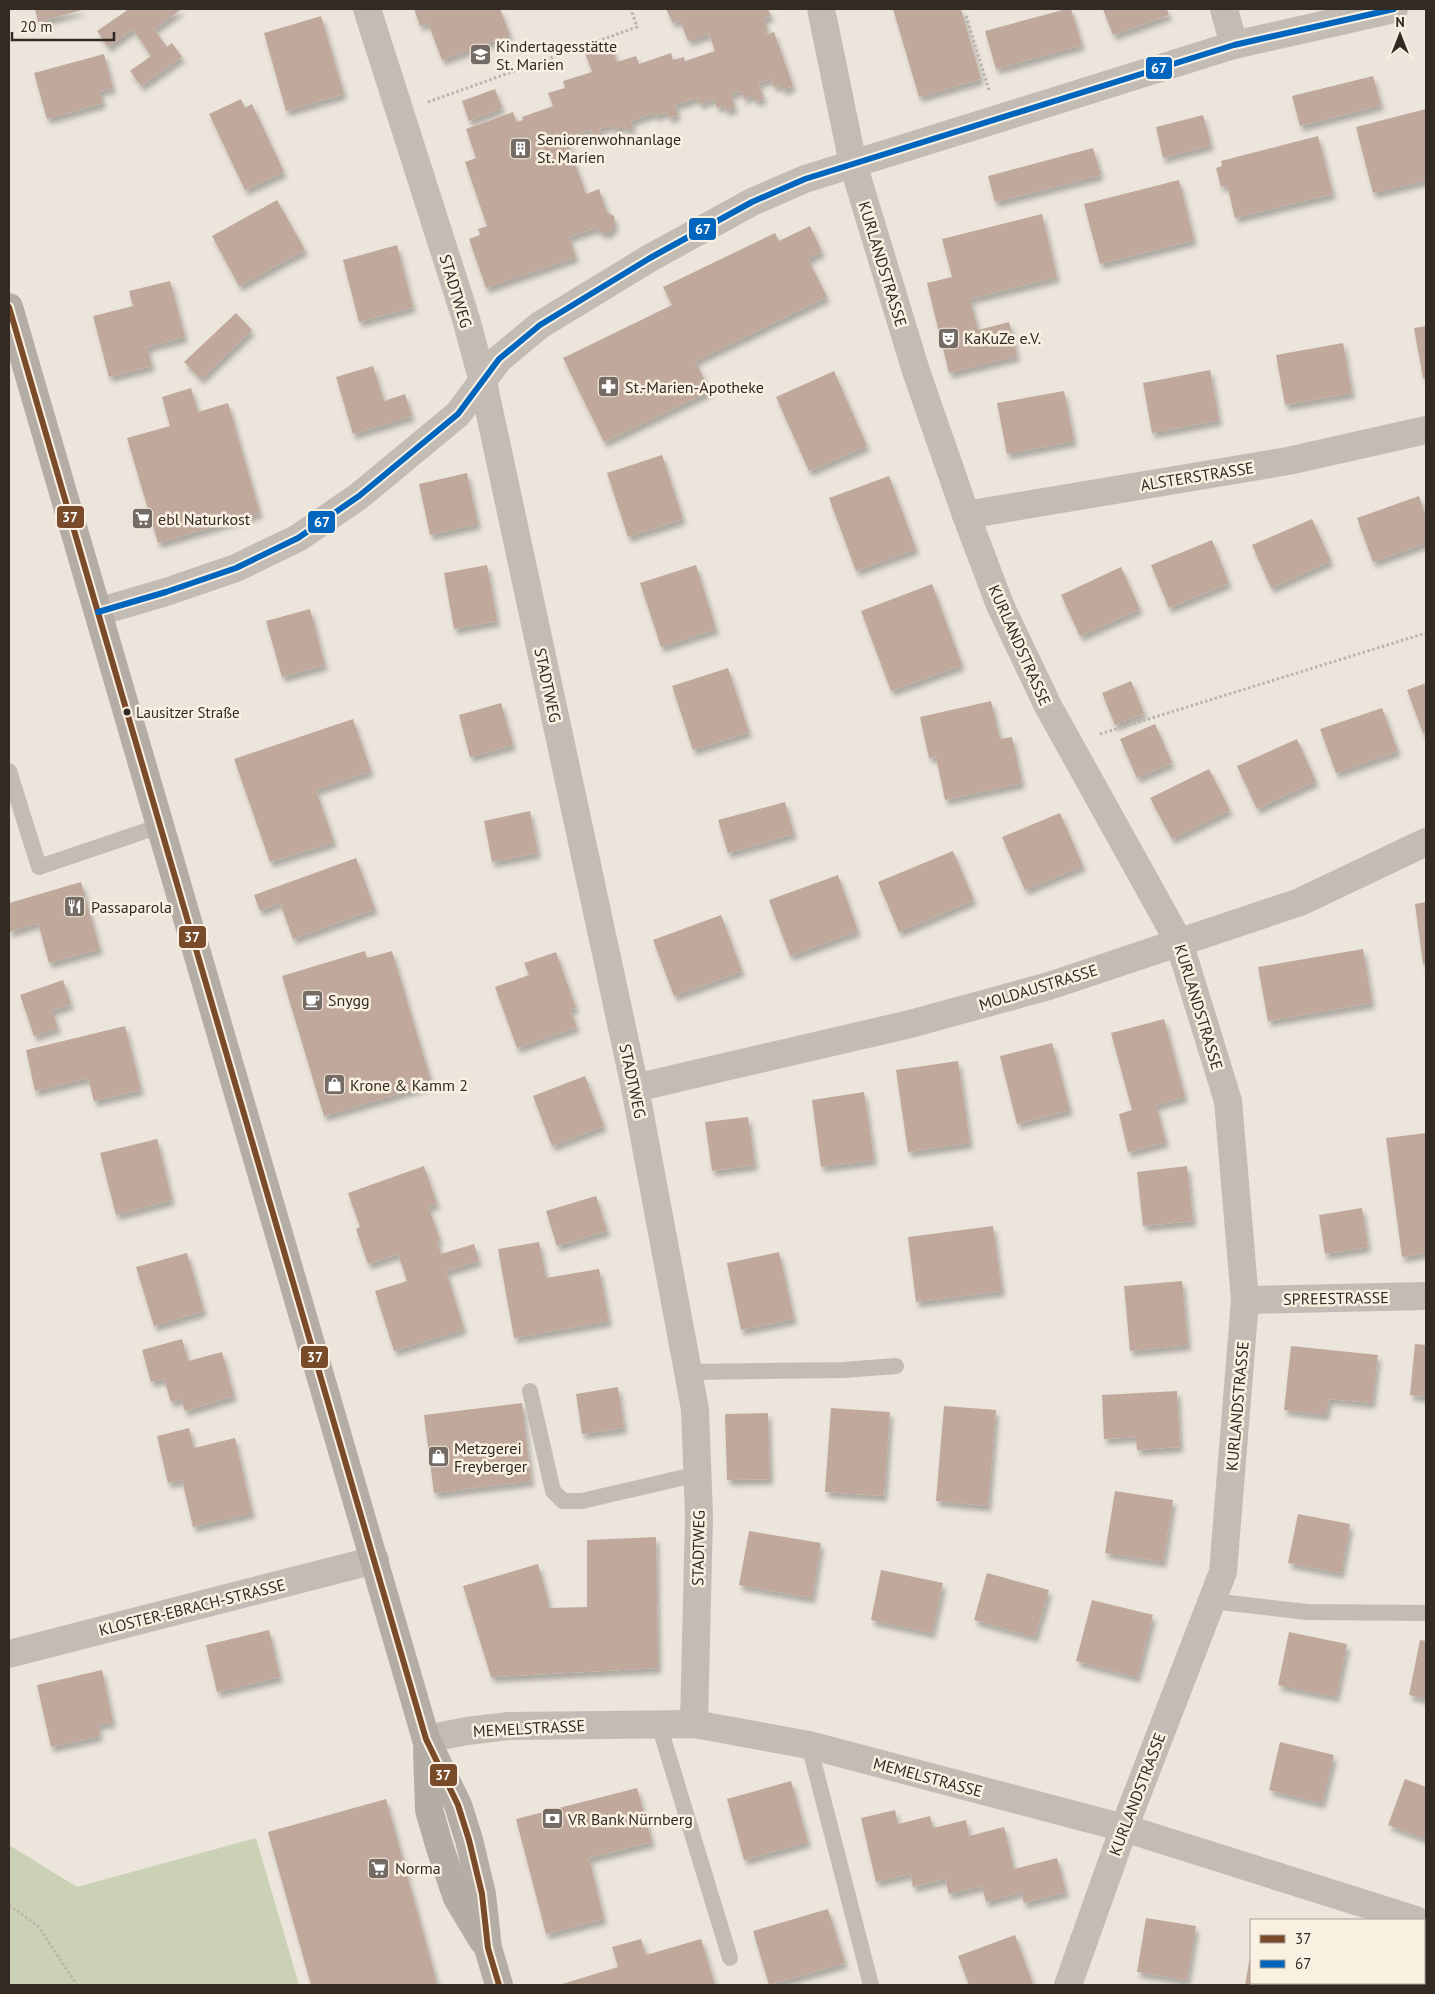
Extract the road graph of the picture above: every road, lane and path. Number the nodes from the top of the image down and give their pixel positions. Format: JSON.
{"nodes":[{"id":1,"x":367,"y":9,"type":"edge"},
{"id":2,"x":631,"y":9,"type":"edge"},
{"id":3,"x":820,"y":9,"type":"edge"},
{"id":4,"x":1224,"y":9,"type":"edge"},
{"id":5,"x":1394,"y":9,"type":"edge"},
{"id":6,"x":966,"y":16,"type":"dead end"},
{"id":7,"x":1234,"y":46,"type":"junction"},
{"id":8,"x":992,"y":97,"type":"dead end"},
{"id":9,"x":399,"y":112,"type":"junction"},
{"id":10,"x":852,"y":164,"type":"junction"},
{"id":11,"x":10,"y":312,"type":"edge"},
{"id":12,"x":483,"y":382,"type":"junction"},
{"id":13,"x":1426,"y":430,"type":"edge"},
{"id":14,"x":966,"y":515,"type":"junction"},
{"id":15,"x":98,"y":612,"type":"junction"},
{"id":16,"x":1426,"y":633,"type":"edge"},
{"id":17,"x":1068,"y":744,"type":"junction"},
{"id":18,"x":9,"y":771,"type":"edge"},
{"id":19,"x":160,"y":826,"type":"junction"},
{"id":20,"x":1426,"y":842,"type":"edge"},
{"id":21,"x":1180,"y":942,"type":"junction"},
{"id":22,"x":635,"y":1088,"type":"junction"},
{"id":23,"x":1426,"y":1296,"type":"edge"},
{"id":24,"x":1246,"y":1300,"type":"junction"},
{"id":25,"x":896,"y":1366,"type":"dead end"},
{"id":26,"x":688,"y":1372,"type":"junction"},
{"id":27,"x":530,"y":1391,"type":"dead end"},
{"id":28,"x":698,"y":1474,"type":"junction"},
{"id":29,"x":375,"y":1560,"type":"junction"},
{"id":30,"x":1212,"y":1601,"type":"junction"},
{"id":31,"x":1426,"y":1612,"type":"edge"},
{"id":32,"x":9,"y":1654,"type":"edge"},
{"id":33,"x":694,"y":1724,"type":"junction"},
{"id":34,"x":660,"y":1725,"type":"junction"},
{"id":35,"x":426,"y":1739,"type":"junction"},
{"id":36,"x":809,"y":1745,"type":"junction"},
{"id":37,"x":1124,"y":1828,"type":"junction"},
{"id":38,"x":9,"y":1905,"type":"edge"},
{"id":39,"x":1413,"y":1919,"type":"edge"},
{"id":40,"x":730,"y":1958,"type":"dead end"},
{"id":41,"x":77,"y":1985,"type":"edge"},
{"id":42,"x":499,"y":1985,"type":"edge"},
{"id":43,"x":871,"y":1985,"type":"edge"},
{"id":44,"x":1068,"y":1985,"type":"edge"}],
"edges":[{"from":1,"to":9,"type":"street","name":"STADTWEG"},
{"from":2,"to":9,"type":"path"},
{"from":3,"to":10,"type":"street","name":"KURLANDSTRASSE"},
{"from":4,"to":7,"type":"street"},
{"from":5,"to":7,"type":"street"},
{"from":6,"to":8,"type":"path"},
{"from":7,"to":10,"type":"street"},
{"from":9,"to":12,"type":"street","name":"STADTWEG"},
{"from":10,"to":12,"type":"street"},
{"from":10,"to":14,"type":"street","name":"KURLANDSTRASSE"},
{"from":11,"to":15,"type":"main road"},
{"from":12,"to":15,"type":"street"},
{"from":12,"to":22,"type":"street","name":"STADTWEG"},
{"from":13,"to":14,"type":"street","name":"ALSTERSTRASSE"},
{"from":14,"to":17,"type":"street","name":"KURLANDSTRASSE"},
{"from":15,"to":19,"type":"main road"},
{"from":16,"to":17,"type":"path"},
{"from":17,"to":21,"type":"street","name":"KURLANDSTRASSE"},
{"from":18,"to":19,"type":"lane"},
{"from":19,"to":29,"type":"main road"},
{"from":20,"to":21,"type":"street","name":"MOLDAUSTRASSE"},
{"from":21,"to":22,"type":"street","name":"MOLDAUSTRASSE"},
{"from":21,"to":24,"type":"street","name":"KURLANDSTRASSE"},
{"from":22,"to":26,"type":"street","name":"STADTWEG"},
{"from":23,"to":24,"type":"street","name":"SPREESTRASSE"},
{"from":24,"to":30,"type":"street","name":"KURLANDSTRASSE"},
{"from":25,"to":26,"type":"lane"},
{"from":26,"to":28,"type":"street","name":"STADTWEG"},
{"from":27,"to":28,"type":"lane"},
{"from":28,"to":33,"type":"street","name":"STADTWEG"},
{"from":29,"to":32,"type":"street","name":"KLOSTER-EBRACH-STRASSE"},
{"from":29,"to":35,"type":"main road"},
{"from":30,"to":31,"type":"lane"},
{"from":30,"to":37,"type":"street","name":"KURLANDSTRASSE"},
{"from":33,"to":34,"type":"street","name":"MEMELSTRASSE"},
{"from":33,"to":36,"type":"street","name":"MEMELSTRASSE"},
{"from":34,"to":35,"type":"street","name":"MEMELSTRASSE"},
{"from":34,"to":40,"type":"lane"},
{"from":35,"to":42,"type":"main road"},
{"from":36,"to":37,"type":"street","name":"MEMELSTRASSE"},
{"from":36,"to":43,"type":"lane"},
{"from":37,"to":39,"type":"street","name":"MEMELSTRASSE"},
{"from":37,"to":44,"type":"street","name":"KURLANDSTRASSE"},
{"from":38,"to":41,"type":"path"}]}
